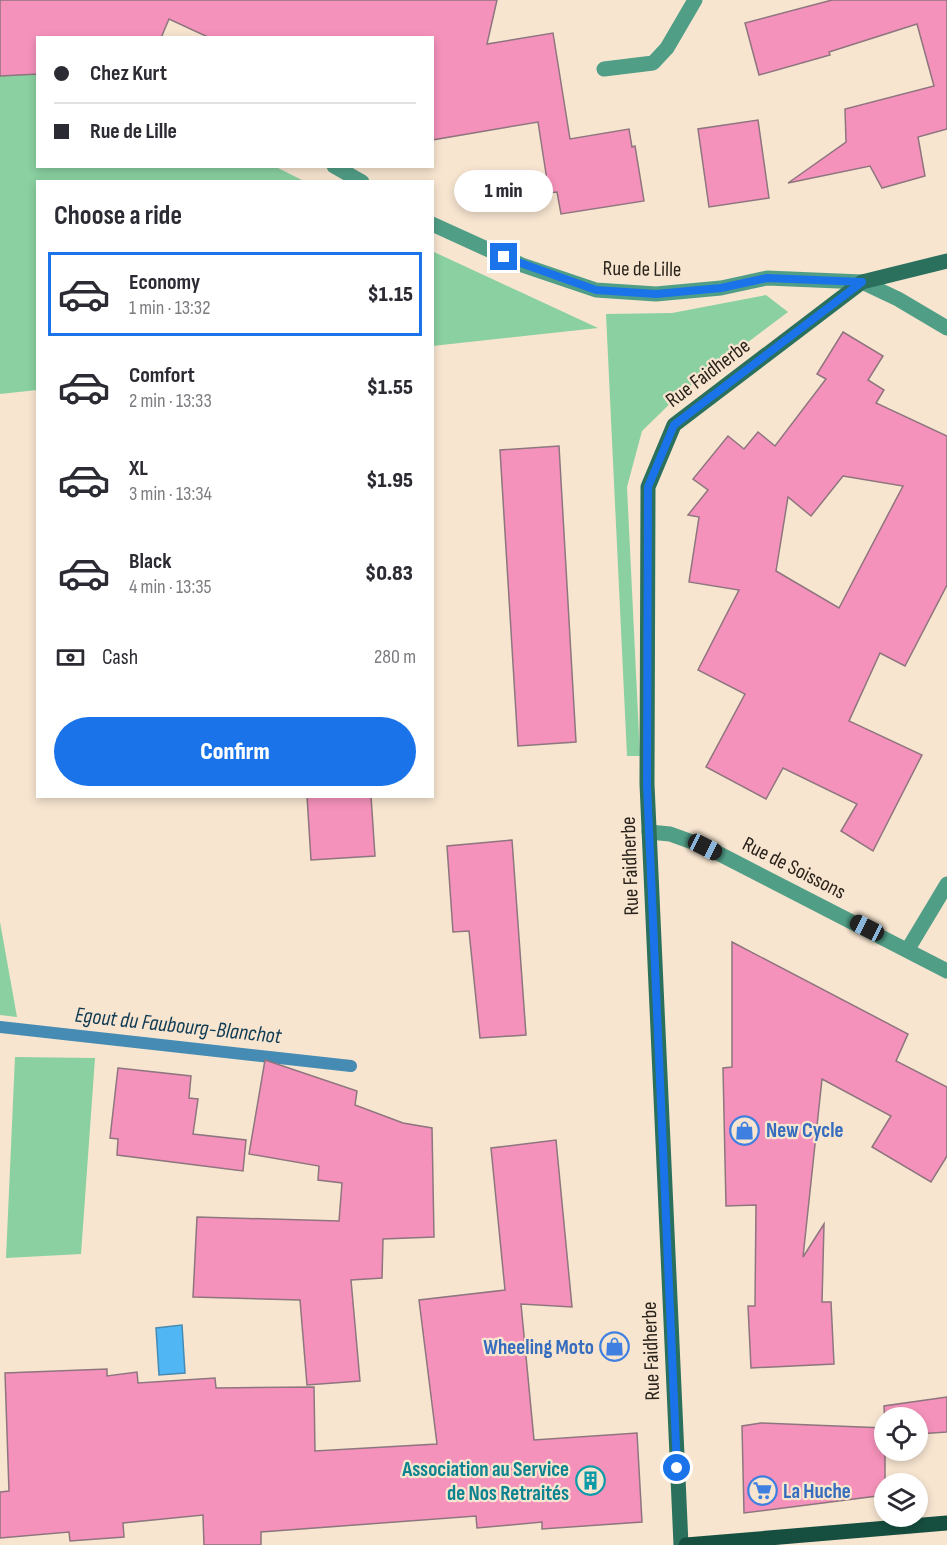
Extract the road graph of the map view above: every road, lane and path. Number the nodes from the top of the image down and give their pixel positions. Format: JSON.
{"nodes":[{"id":1,"x":695,"y":0,"type":"edge"},
{"id":2,"x":604,"y":69,"type":"dead end"},
{"id":3,"x":338,"y":168,"type":"edge"},
{"id":4,"x":358,"y":180,"type":"edge"},
{"id":5,"x":434,"y":225,"type":"edge"},
{"id":6,"x":947,"y":261,"type":"edge"},
{"id":7,"x":862,"y":282,"type":"junction"},
{"id":8,"x":947,"y":328,"type":"edge"},
{"id":9,"x":649,"y":832,"type":"junction"},
{"id":10,"x":947,"y":884,"type":"edge"},
{"id":11,"x":908,"y":949,"type":"junction"},
{"id":12,"x":947,"y":971,"type":"edge"},
{"id":13,"x":947,"y":1523,"type":"edge"},
{"id":14,"x":683,"y":1545,"type":"edge"}],
"edges":[{"from":1,"to":2,"type":"street"},
{"from":3,"to":4,"type":"street"},
{"from":5,"to":7,"type":"street","name":"Rue de Lille"},
{"from":6,"to":7,"type":"street"},
{"from":7,"to":8,"type":"street"},
{"from":7,"to":9,"type":"street","name":"Rue Faidherbe"},
{"from":9,"to":11,"type":"street","name":"Rue de Soissons"},
{"from":9,"to":14,"type":"street","name":"Rue Faidherbe"},
{"from":10,"to":11,"type":"street"},
{"from":11,"to":12,"type":"street","name":"Rue de Soissons"},
{"from":13,"to":14,"type":"main road"}]}
